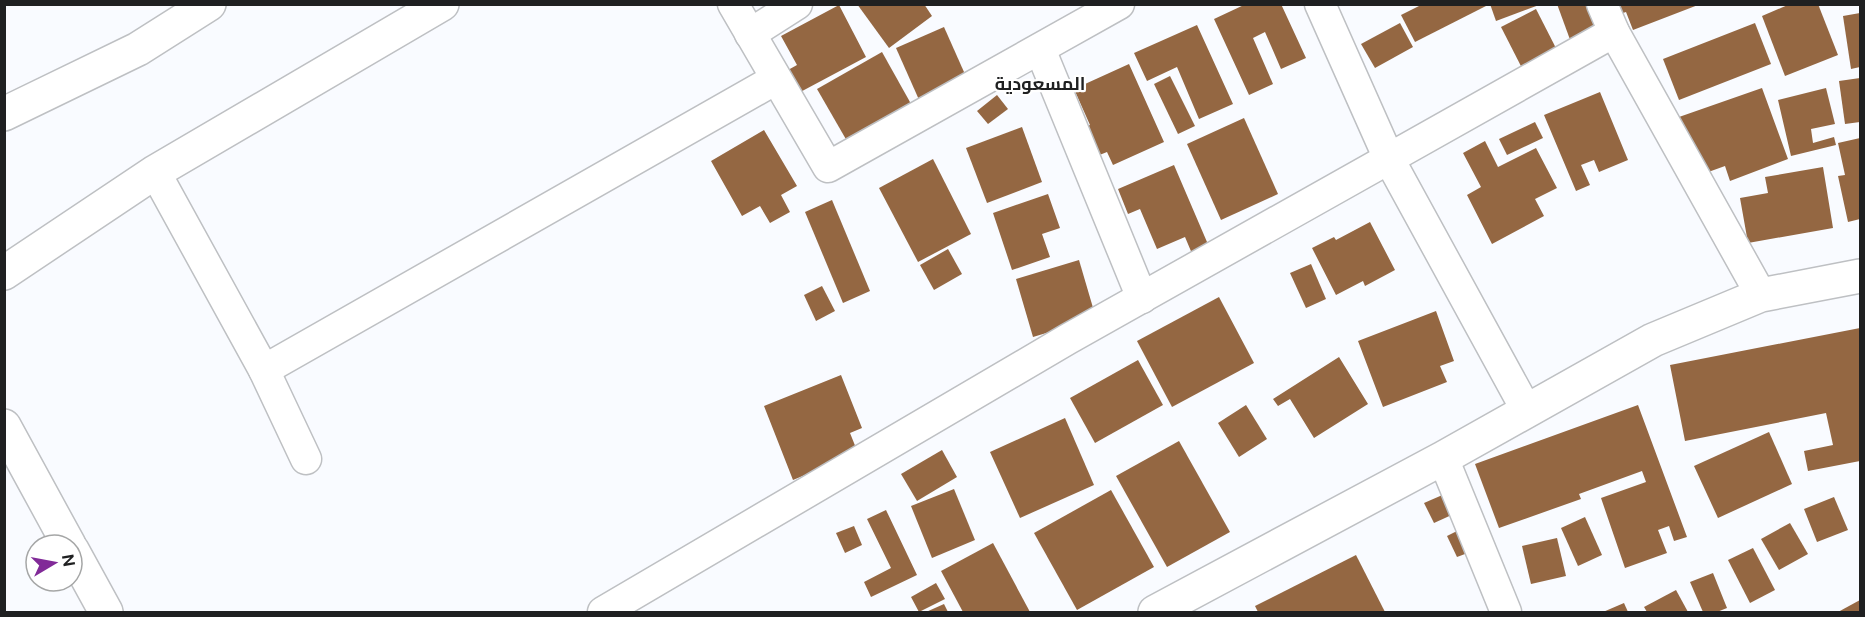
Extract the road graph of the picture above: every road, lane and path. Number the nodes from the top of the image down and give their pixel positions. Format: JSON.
{"nodes":[{"id":1,"x":209,"y":4,"type":"edge"},
{"id":2,"x":442,"y":4,"type":"edge"},
{"id":3,"x":732,"y":4,"type":"edge"},
{"id":4,"x":797,"y":4,"type":"edge"},
{"id":5,"x":1119,"y":4,"type":"edge"},
{"id":6,"x":1320,"y":4,"type":"edge"},
{"id":7,"x":1602,"y":4,"type":"edge"},
{"id":8,"x":1614,"y":32,"type":"junction"},
{"id":9,"x":750,"y":34,"type":"junction"},
{"id":10,"x":1040,"y":49,"type":"junction"},
{"id":11,"x":776,"y":79,"type":"junction"},
{"id":12,"x":4,"y":114,"type":"edge"},
{"id":13,"x":1389,"y":159,"type":"junction"},
{"id":14,"x":154,"y":172,"type":"junction"},
{"id":15,"x":4,"y":273,"type":"edge"},
{"id":16,"x":1860,"y":276,"type":"edge"},
{"id":17,"x":1761,"y":295,"type":"junction"},
{"id":18,"x":1142,"y":298,"type":"junction"},
{"id":19,"x":264,"y":370,"type":"junction"},
{"id":20,"x":1527,"y":411,"type":"junction"},
{"id":21,"x":4,"y":426,"type":"edge"},
{"id":22,"x":1443,"y":458,"type":"junction"},
{"id":23,"x":306,"y":459,"type":"dead end"},
{"id":24,"x":62,"y":533,"type":"edge"},
{"id":25,"x":84,"y":572,"type":"edge"},
{"id":26,"x":106,"y":612,"type":"edge"},
{"id":27,"x":603,"y":612,"type":"edge"},
{"id":28,"x":1155,"y":612,"type":"edge"},
{"id":29,"x":1506,"y":612,"type":"edge"}],
"edges":[{"from":1,"to":12,"type":"main road"},
{"from":2,"to":14,"type":"main road"},
{"from":3,"to":9,"type":"street"},
{"from":4,"to":9,"type":"street"},
{"from":5,"to":10,"type":"street"},
{"from":6,"to":13,"type":"street"},
{"from":7,"to":8,"type":"street"},
{"from":8,"to":13,"type":"street"},
{"from":8,"to":17,"type":"street"},
{"from":9,"to":11,"type":"street"},
{"from":10,"to":11,"type":"street"},
{"from":10,"to":18,"type":"street"},
{"from":11,"to":19,"type":"street"},
{"from":13,"to":18,"type":"street"},
{"from":13,"to":20,"type":"street"},
{"from":14,"to":15,"type":"main road"},
{"from":14,"to":19,"type":"street"},
{"from":16,"to":17,"type":"main road"},
{"from":17,"to":20,"type":"main road"},
{"from":18,"to":27,"type":"street"},
{"from":19,"to":23,"type":"street"},
{"from":20,"to":22,"type":"main road"},
{"from":21,"to":24,"type":"main road"},
{"from":22,"to":28,"type":"main road"},
{"from":22,"to":29,"type":"street"},
{"from":25,"to":26,"type":"main road"}]}
